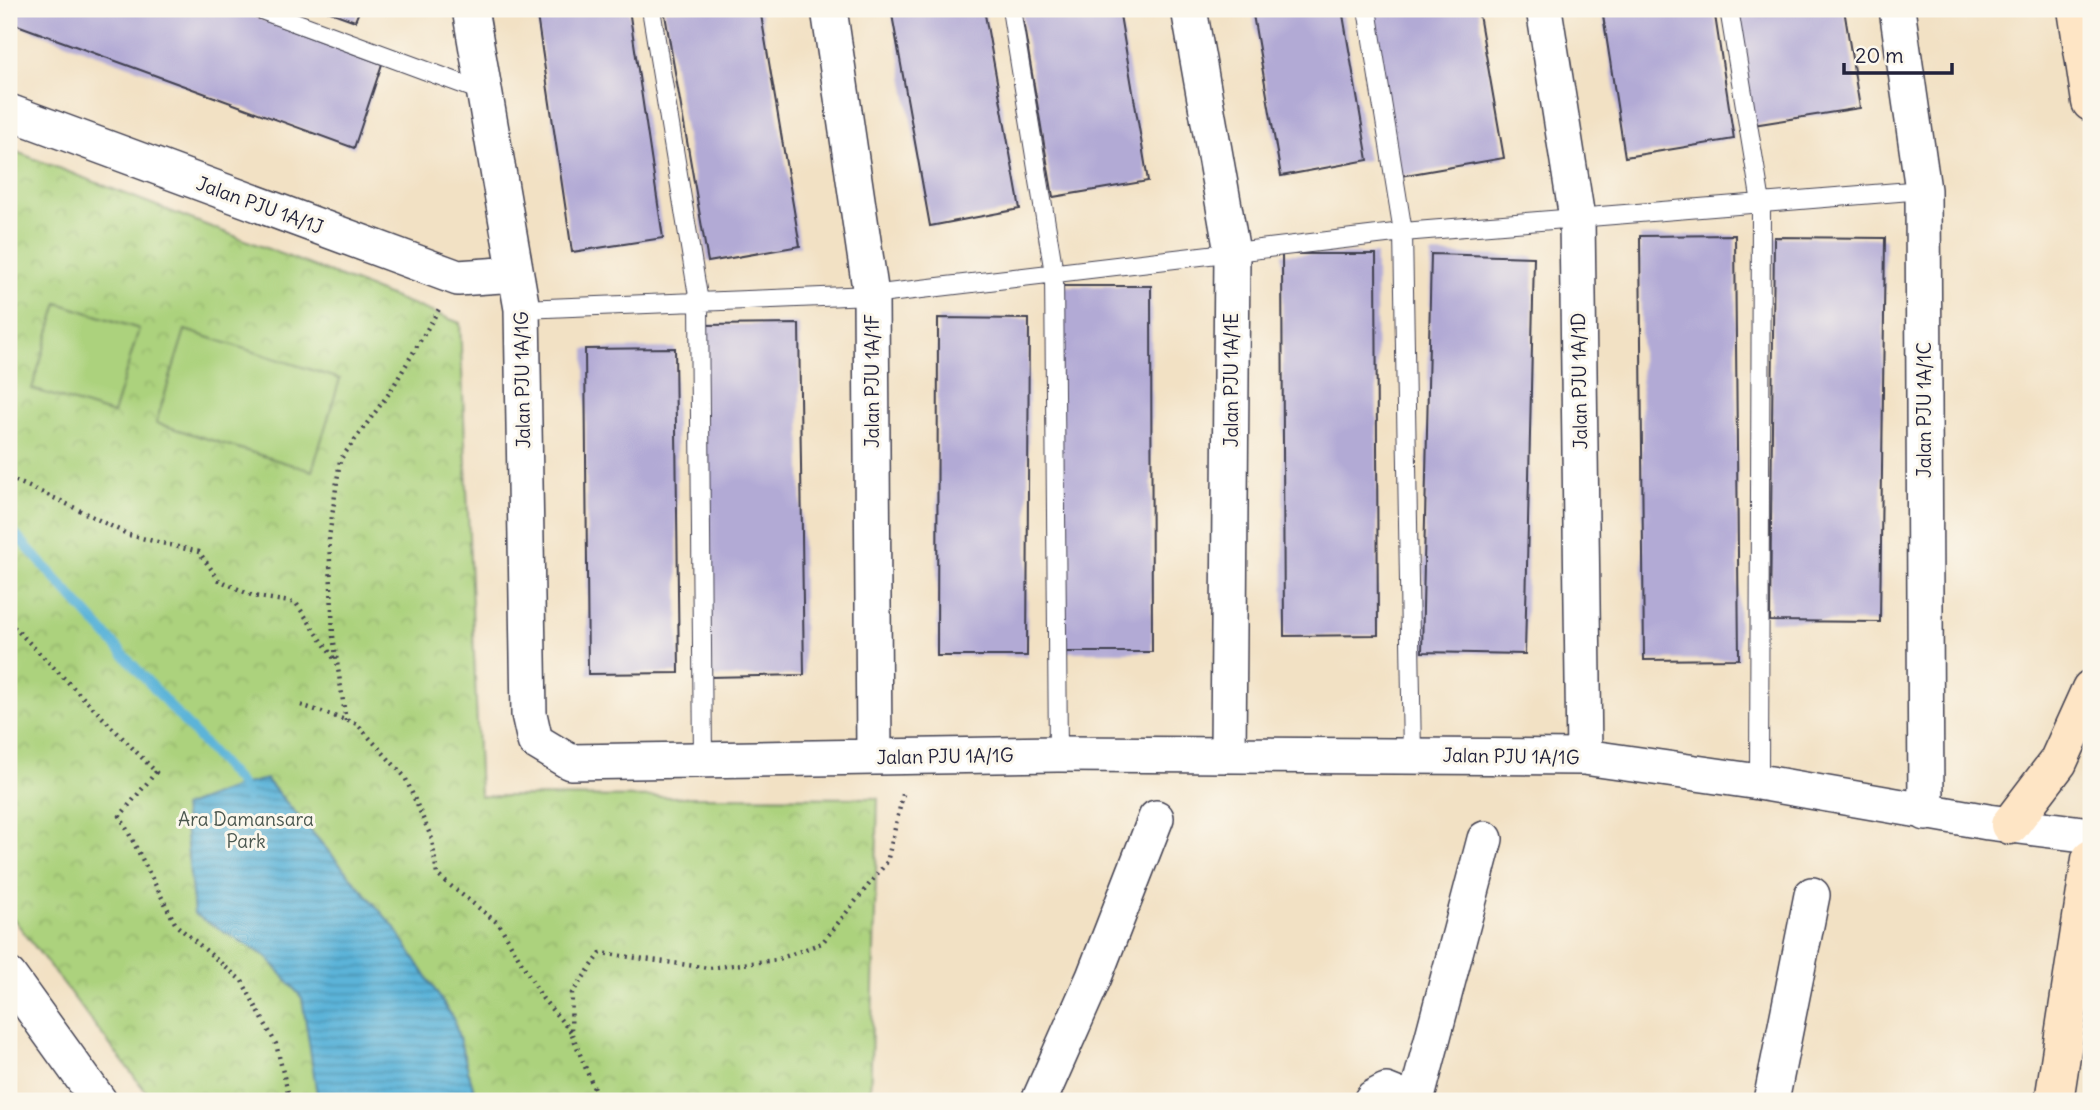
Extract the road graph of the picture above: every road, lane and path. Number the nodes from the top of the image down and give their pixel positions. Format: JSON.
{"nodes":[{"id":1,"x":258,"y":9,"type":"edge"},
{"id":2,"x":470,"y":9,"type":"edge"},
{"id":3,"x":651,"y":9,"type":"edge"},
{"id":4,"x":829,"y":9,"type":"edge"},
{"id":5,"x":1011,"y":9,"type":"edge"},
{"id":6,"x":1189,"y":9,"type":"edge"},
{"id":7,"x":1367,"y":9,"type":"edge"},
{"id":8,"x":1544,"y":9,"type":"edge"},
{"id":9,"x":1729,"y":9,"type":"edge"},
{"id":10,"x":1897,"y":9,"type":"edge"},
{"id":11,"x":2077,"y":9,"type":"edge"},
{"id":12,"x":484,"y":92,"type":"junction"},
{"id":13,"x":2091,"y":102,"type":"edge"},
{"id":14,"x":9,"y":112,"type":"edge"},
{"id":15,"x":1923,"y":190,"type":"junction"},
{"id":16,"x":1761,"y":203,"type":"junction"},
{"id":17,"x":1577,"y":218,"type":"junction"},
{"id":18,"x":1403,"y":232,"type":"junction"},
{"id":19,"x":1232,"y":252,"type":"junction"},
{"id":20,"x":1054,"y":273,"type":"junction"},
{"id":21,"x":516,"y":274,"type":"junction"},
{"id":22,"x":458,"y":278,"type":"junction"},
{"id":23,"x":871,"y":295,"type":"junction"},
{"id":24,"x":699,"y":302,"type":"junction"},
{"id":25,"x":522,"y":309,"type":"junction"},
{"id":26,"x":9,"y":478,"type":"edge"},
{"id":27,"x":9,"y":622,"type":"edge"},
{"id":28,"x":337,"y":664,"type":"junction"},
{"id":29,"x":2091,"y":689,"type":"edge"},
{"id":30,"x":301,"y":705,"type":"dead end"},
{"id":31,"x":346,"y":721,"type":"junction"},
{"id":32,"x":1058,"y":754,"type":"junction"},
{"id":33,"x":1228,"y":754,"type":"junction"},
{"id":34,"x":1412,"y":755,"type":"junction"},
{"id":35,"x":912,"y":756,"type":"junction"},
{"id":36,"x":874,"y":757,"type":"junction"},
{"id":37,"x":1584,"y":757,"type":"junction"},
{"id":38,"x":703,"y":760,"type":"junction"},
{"id":39,"x":1759,"y":782,"type":"junction"},
{"id":40,"x":1927,"y":813,"type":"junction"},
{"id":41,"x":1156,"y":818,"type":"dead end"},
{"id":42,"x":2010,"y":825,"type":"junction"},
{"id":43,"x":2091,"y":835,"type":"edge"},
{"id":44,"x":1485,"y":839,"type":"dead end"},
{"id":45,"x":2091,"y":859,"type":"edge"},
{"id":46,"x":1812,"y":895,"type":"dead end"},
{"id":47,"x":9,"y":976,"type":"edge"},
{"id":48,"x":571,"y":1032,"type":"junction"},
{"id":49,"x":99,"y":1101,"type":"edge"},
{"id":50,"x":290,"y":1101,"type":"edge"},
{"id":51,"x":599,"y":1101,"type":"edge"},
{"id":52,"x":1040,"y":1101,"type":"edge"},
{"id":53,"x":1371,"y":1101,"type":"edge"},
{"id":54,"x":1414,"y":1101,"type":"edge"},
{"id":55,"x":1771,"y":1101,"type":"edge"},
{"id":56,"x":2054,"y":1101,"type":"edge"}],
"edges":[{"from":1,"to":12,"type":"lane"},
{"from":2,"to":12,"type":"street","name":"Jalan PJU 1A/1G"},
{"from":3,"to":24,"type":"lane"},
{"from":4,"to":23,"type":"street","name":"Jalan PJU 1A/1F"},
{"from":5,"to":20,"type":"lane"},
{"from":6,"to":19,"type":"street","name":"Jalan PJU 1A/1E"},
{"from":7,"to":18,"type":"lane"},
{"from":8,"to":17,"type":"street","name":"Jalan PJU 1A/1D"},
{"from":9,"to":16,"type":"lane"},
{"from":10,"to":15,"type":"street","name":"Jalan PJU 1A/1C"},
{"from":11,"to":13,"type":"main road"},
{"from":12,"to":21,"type":"street","name":"Jalan PJU 1A/1G"},
{"from":14,"to":22,"type":"street","name":"Jalan PJU 1A/1J"},
{"from":15,"to":16,"type":"lane"},
{"from":15,"to":40,"type":"street","name":"Jalan PJU 1A/1C"},
{"from":16,"to":17,"type":"lane"},
{"from":16,"to":39,"type":"lane"},
{"from":17,"to":18,"type":"lane"},
{"from":17,"to":37,"type":"street","name":"Jalan PJU 1A/1D"},
{"from":18,"to":19,"type":"lane"},
{"from":18,"to":34,"type":"lane"},
{"from":19,"to":20,"type":"lane"},
{"from":19,"to":33,"type":"street","name":"Jalan PJU 1A/1E"},
{"from":20,"to":23,"type":"lane"},
{"from":20,"to":32,"type":"lane"},
{"from":21,"to":22,"type":"street","name":"Jalan PJU 1A/1J"},
{"from":21,"to":25,"type":"street","name":"Jalan PJU 1A/1G"},
{"from":22,"to":28,"type":"path"},
{"from":23,"to":24,"type":"lane"},
{"from":23,"to":36,"type":"street","name":"Jalan PJU 1A/1F"},
{"from":24,"to":25,"type":"lane"},
{"from":24,"to":38,"type":"lane"},
{"from":25,"to":38,"type":"street","name":"Jalan PJU 1A/1G"},
{"from":26,"to":28,"type":"path"},
{"from":27,"to":50,"type":"path"},
{"from":28,"to":31,"type":"path"},
{"from":29,"to":42,"type":"main road"},
{"from":30,"to":31,"type":"path"},
{"from":31,"to":48,"type":"path"},
{"from":32,"to":33,"type":"street","name":"Jalan PJU 1A/1G"},
{"from":32,"to":35,"type":"street","name":"Jalan PJU 1A/1G"},
{"from":33,"to":34,"type":"street","name":"Jalan PJU 1A/1G"},
{"from":34,"to":37,"type":"street","name":"Jalan PJU 1A/1G"},
{"from":35,"to":36,"type":"street","name":"Jalan PJU 1A/1G"},
{"from":35,"to":48,"type":"path"},
{"from":36,"to":38,"type":"street","name":"Jalan PJU 1A/1G"},
{"from":37,"to":39,"type":"street","name":"Jalan PJU 1A/1G"},
{"from":39,"to":40,"type":"street","name":"Jalan PJU 1A/1G"},
{"from":40,"to":42,"type":"street","name":"Jalan PJU 1A/1G"},
{"from":41,"to":52,"type":"street"},
{"from":42,"to":43,"type":"street","name":"Jalan PJU 1A/1G"},
{"from":44,"to":54,"type":"street"},
{"from":45,"to":56,"type":"main road"},
{"from":46,"to":55,"type":"street"},
{"from":47,"to":49,"type":"street"},
{"from":48,"to":51,"type":"path"},
{"from":53,"to":54,"type":"street"}]}
